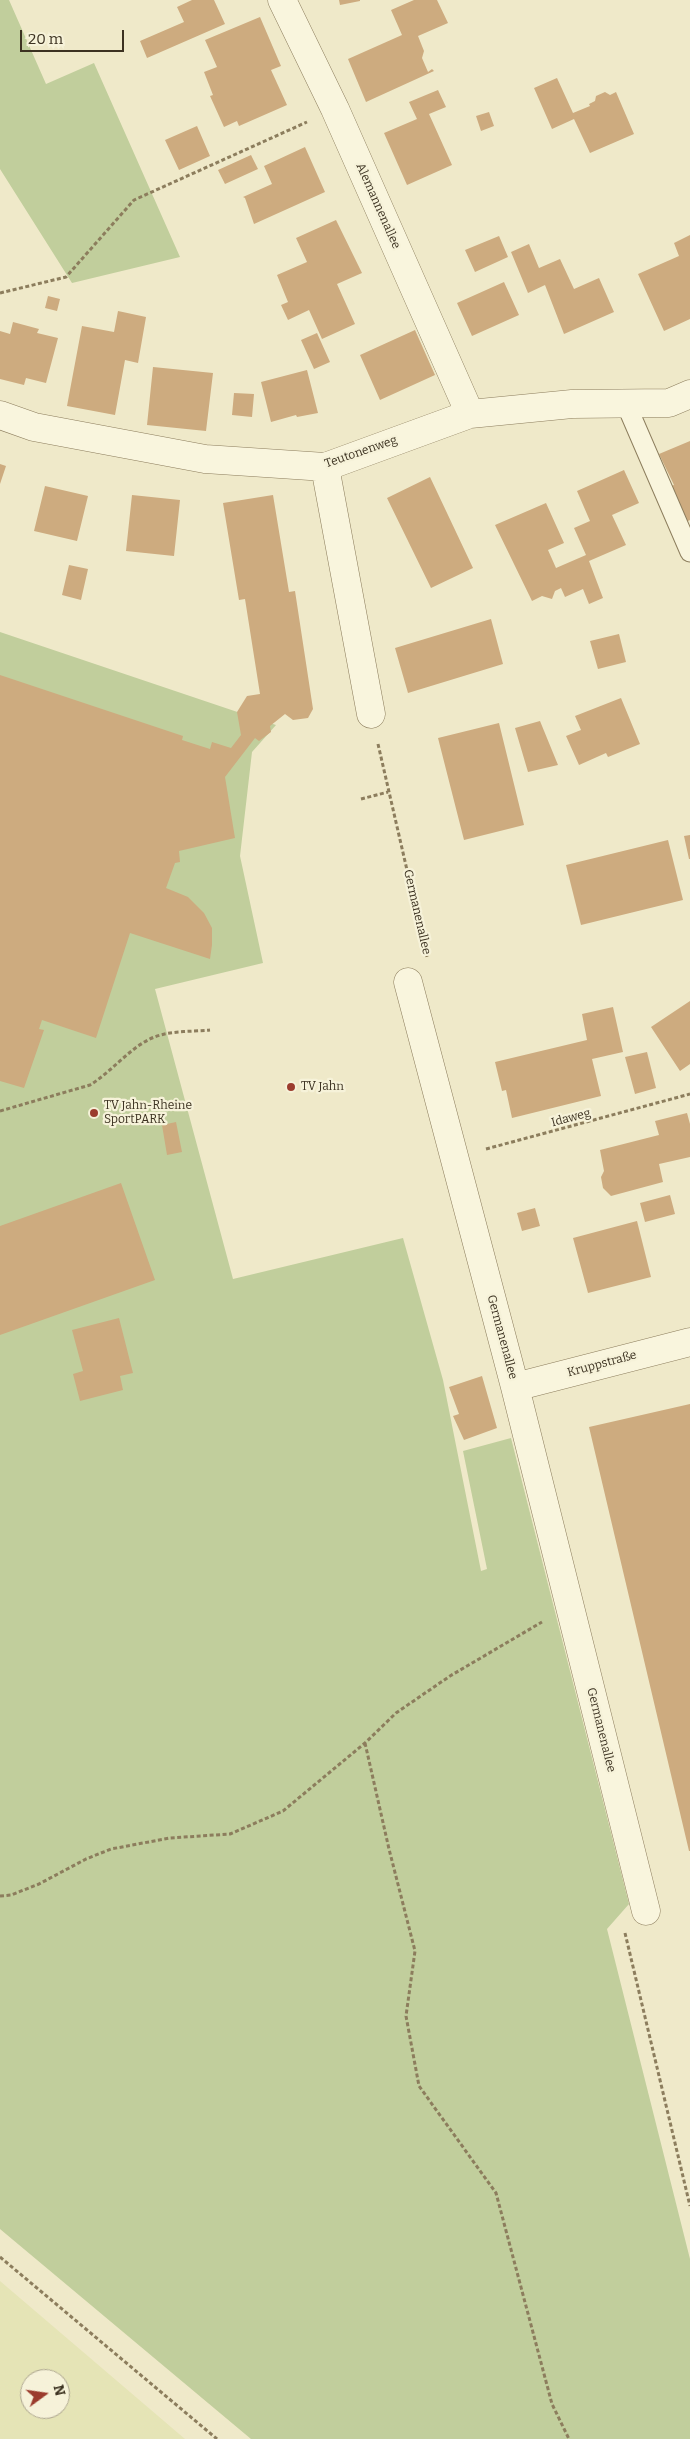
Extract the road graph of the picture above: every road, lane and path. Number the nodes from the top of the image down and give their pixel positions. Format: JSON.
{"nodes":[{"id":1,"x":282,"y":0,"type":"edge"},
{"id":2,"x":335,"y":109,"type":"junction"},
{"id":3,"x":0,"y":293,"type":"edge"},
{"id":4,"x":690,"y":394,"type":"edge"},
{"id":5,"x":626,"y":404,"type":"junction"},
{"id":6,"x":470,"y":414,"type":"junction"},
{"id":7,"x":0,"y":415,"type":"edge"},
{"id":8,"x":325,"y":467,"type":"junction"},
{"id":9,"x":690,"y":552,"type":"edge"},
{"id":10,"x":371,"y":714,"type":"joint"},
{"id":11,"x":388,"y":792,"type":"junction"},
{"id":12,"x":361,"y":799,"type":"dead end"},
{"id":13,"x":408,"y":982,"type":"joint"},
{"id":14,"x":210,"y":1030,"type":"dead end"},
{"id":15,"x":690,"y":1094,"type":"edge"},
{"id":16,"x":0,"y":1111,"type":"edge"},
{"id":17,"x":455,"y":1155,"type":"junction"},
{"id":18,"x":690,"y":1342,"type":"edge"},
{"id":19,"x":515,"y":1387,"type":"junction"},
{"id":20,"x":570,"y":1605,"type":"junction"},
{"id":21,"x":365,"y":1743,"type":"junction"},
{"id":22,"x":0,"y":1896,"type":"edge"},
{"id":23,"x":646,"y":1911,"type":"joint"},
{"id":24,"x":690,"y":2206,"type":"edge"},
{"id":25,"x":0,"y":2257,"type":"edge"},
{"id":26,"x":217,"y":2439,"type":"edge"},
{"id":27,"x":569,"y":2439,"type":"edge"}],
"edges":[{"from":1,"to":2,"type":"street","name":"Alemannenallee"},
{"from":2,"to":3,"type":"path"},
{"from":2,"to":6,"type":"street","name":"Alemannenallee"},
{"from":4,"to":5,"type":"street","name":"Teutonenweg"},
{"from":5,"to":6,"type":"street","name":"Teutonenweg"},
{"from":5,"to":9,"type":"lane"},
{"from":6,"to":8,"type":"street","name":"Teutonenweg"},
{"from":7,"to":8,"type":"street","name":"Teutonenweg"},
{"from":8,"to":10,"type":"street"},
{"from":10,"to":11,"type":"path","name":"Germanenallee"},
{"from":11,"to":12,"type":"path"},
{"from":11,"to":13,"type":"path","name":"Germanenallee"},
{"from":13,"to":17,"type":"street","name":"Germanenallee"},
{"from":14,"to":16,"type":"path"},
{"from":15,"to":17,"type":"path","name":"Idaweg"},
{"from":17,"to":19,"type":"street","name":"Germanenallee"},
{"from":18,"to":19,"type":"street","name":"Kruppstraße"},
{"from":19,"to":20,"type":"street","name":"Germanenallee"},
{"from":20,"to":21,"type":"path"},
{"from":20,"to":23,"type":"street","name":"Germanenallee"},
{"from":21,"to":22,"type":"path"},
{"from":21,"to":27,"type":"path"},
{"from":23,"to":24,"type":"path"},
{"from":25,"to":26,"type":"path"}]}
